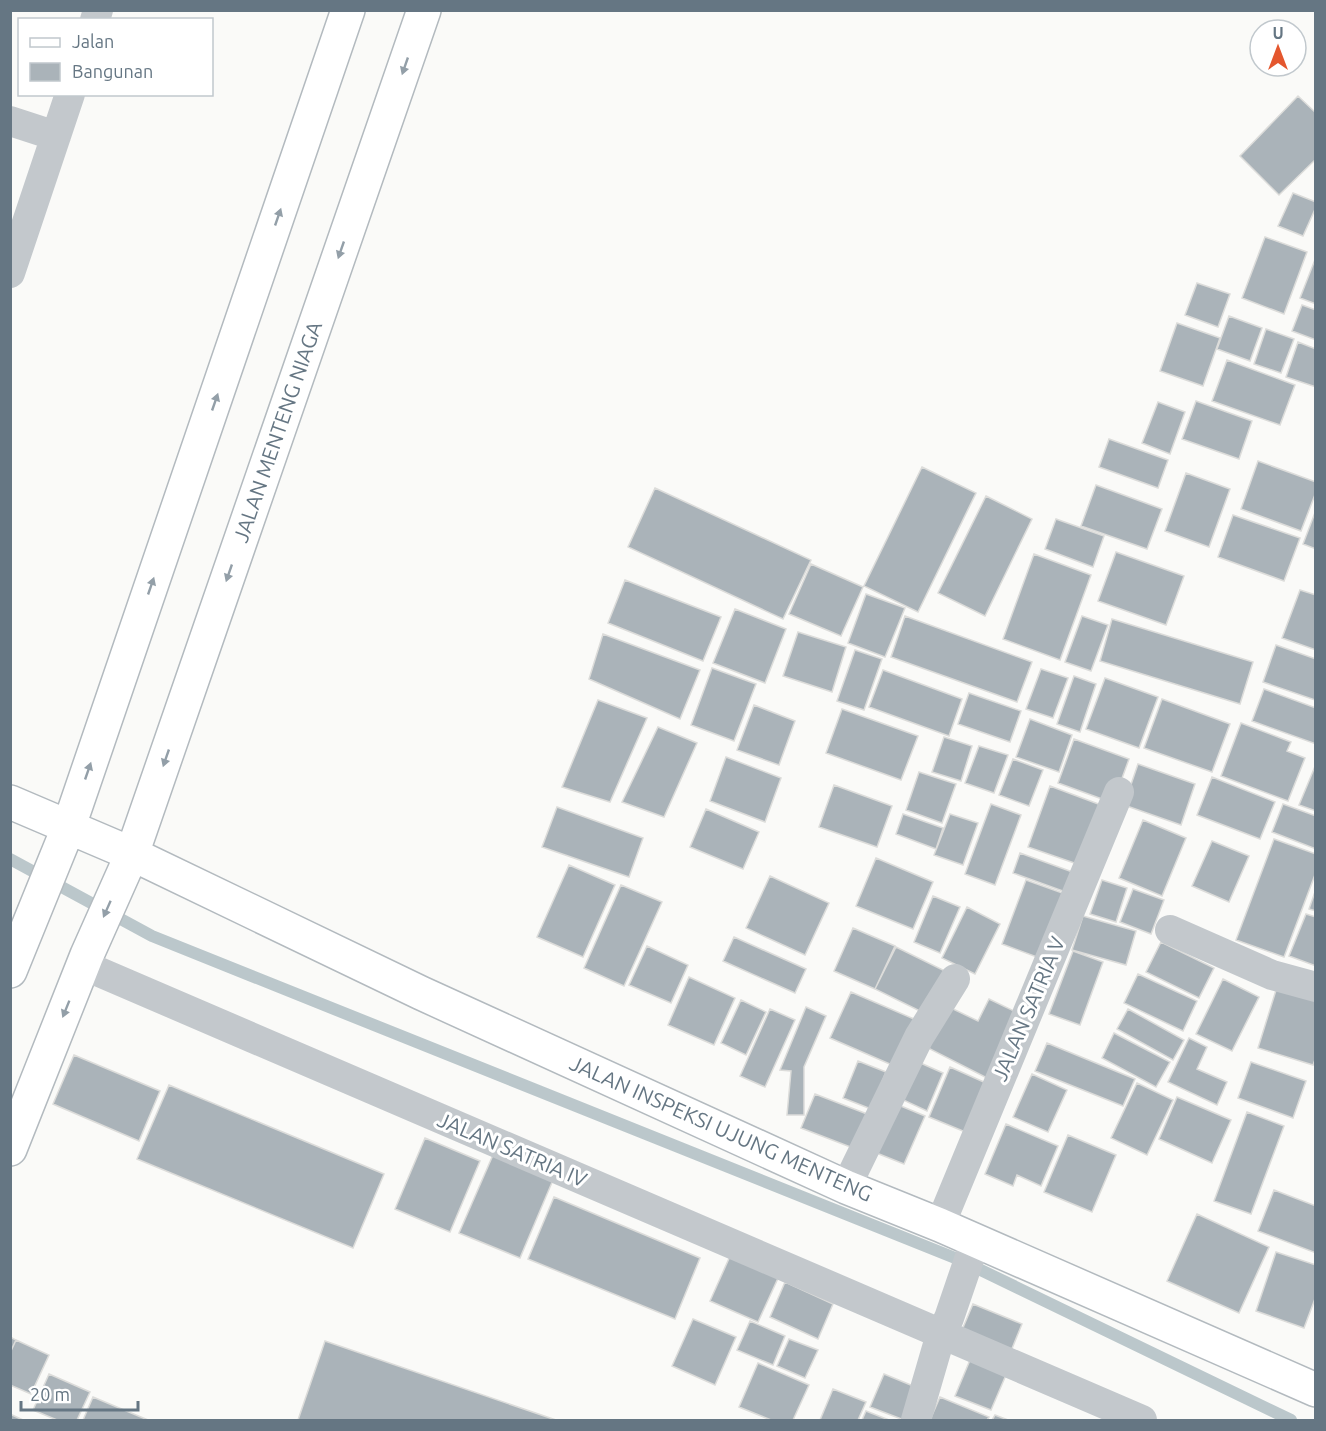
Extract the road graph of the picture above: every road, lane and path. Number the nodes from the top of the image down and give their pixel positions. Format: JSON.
{"nodes":[{"id":1,"x":348,"y":10,"type":"edge"},
{"id":2,"x":424,"y":10,"type":"edge"},
{"id":3,"x":69,"y":96,"type":"edge"},
{"id":4,"x":10,"y":122,"type":"edge"},
{"id":5,"x":56,"y":136,"type":"junction"},
{"id":6,"x":10,"y":273,"type":"edge"},
{"id":7,"x":1119,"y":792,"type":"dead end"},
{"id":8,"x":10,"y":802,"type":"edge"},
{"id":9,"x":67,"y":830,"type":"junction"},
{"id":10,"x":130,"y":858,"type":"junction"},
{"id":11,"x":1170,"y":930,"type":"dead end"},
{"id":12,"x":85,"y":960,"type":"junction"},
{"id":13,"x":10,"y":971,"type":"edge"},
{"id":14,"x":955,"y":979,"type":"dead end"},
{"id":15,"x":1316,"y":987,"type":"edge"},
{"id":16,"x":10,"y":1149,"type":"edge"},
{"id":17,"x":846,"y":1187,"type":"junction"},
{"id":18,"x":940,"y":1225,"type":"junction"},
{"id":19,"x":970,"y":1255,"type":"junction"},
{"id":20,"x":945,"y":1326,"type":"junction"},
{"id":21,"x":1316,"y":1390,"type":"edge"},
{"id":22,"x":916,"y":1420,"type":"edge"},
{"id":23,"x":1142,"y":1420,"type":"edge"}],
"edges":[{"from":9,"to":1,"type":"street","one_way":true},
{"from":2,"to":10,"type":"street","name":"JALAN MENTENG NIAGA","one_way":true},
{"from":3,"to":5,"type":"street"},
{"from":4,"to":5,"type":"street"},
{"from":5,"to":6,"type":"street"},
{"from":7,"to":18,"type":"street","name":"JALAN SATRIA V"},
{"from":8,"to":9,"type":"street","name":"JALAN INSPEKSI UJUNG MENTENG"},
{"from":9,"to":10,"type":"street","name":"JALAN INSPEKSI UJUNG MENTENG"},
{"from":9,"to":13,"type":"street"},
{"from":10,"to":12,"type":"street","name":"JALAN MENTENG NIAGA","one_way":true},
{"from":10,"to":17,"type":"street","name":"JALAN INSPEKSI UJUNG MENTENG"},
{"from":11,"to":15,"type":"street"},
{"from":12,"to":16,"type":"street","name":"JALAN MENTENG NIAGA","one_way":true},
{"from":12,"to":20,"type":"street","name":"JALAN SATRIA IV"},
{"from":14,"to":17,"type":"street"},
{"from":17,"to":18,"type":"street","name":"JALAN INSPEKSI UJUNG MENTENG"},
{"from":18,"to":19,"type":"street","name":"JALAN INSPEKSI UJUNG MENTENG"},
{"from":19,"to":20,"type":"street"},
{"from":19,"to":21,"type":"street","name":"JALAN INSPEKSI UJUNG MENTENG"},
{"from":20,"to":22,"type":"street"},
{"from":20,"to":23,"type":"street","name":"JALAN SATRIA IV"}]}
